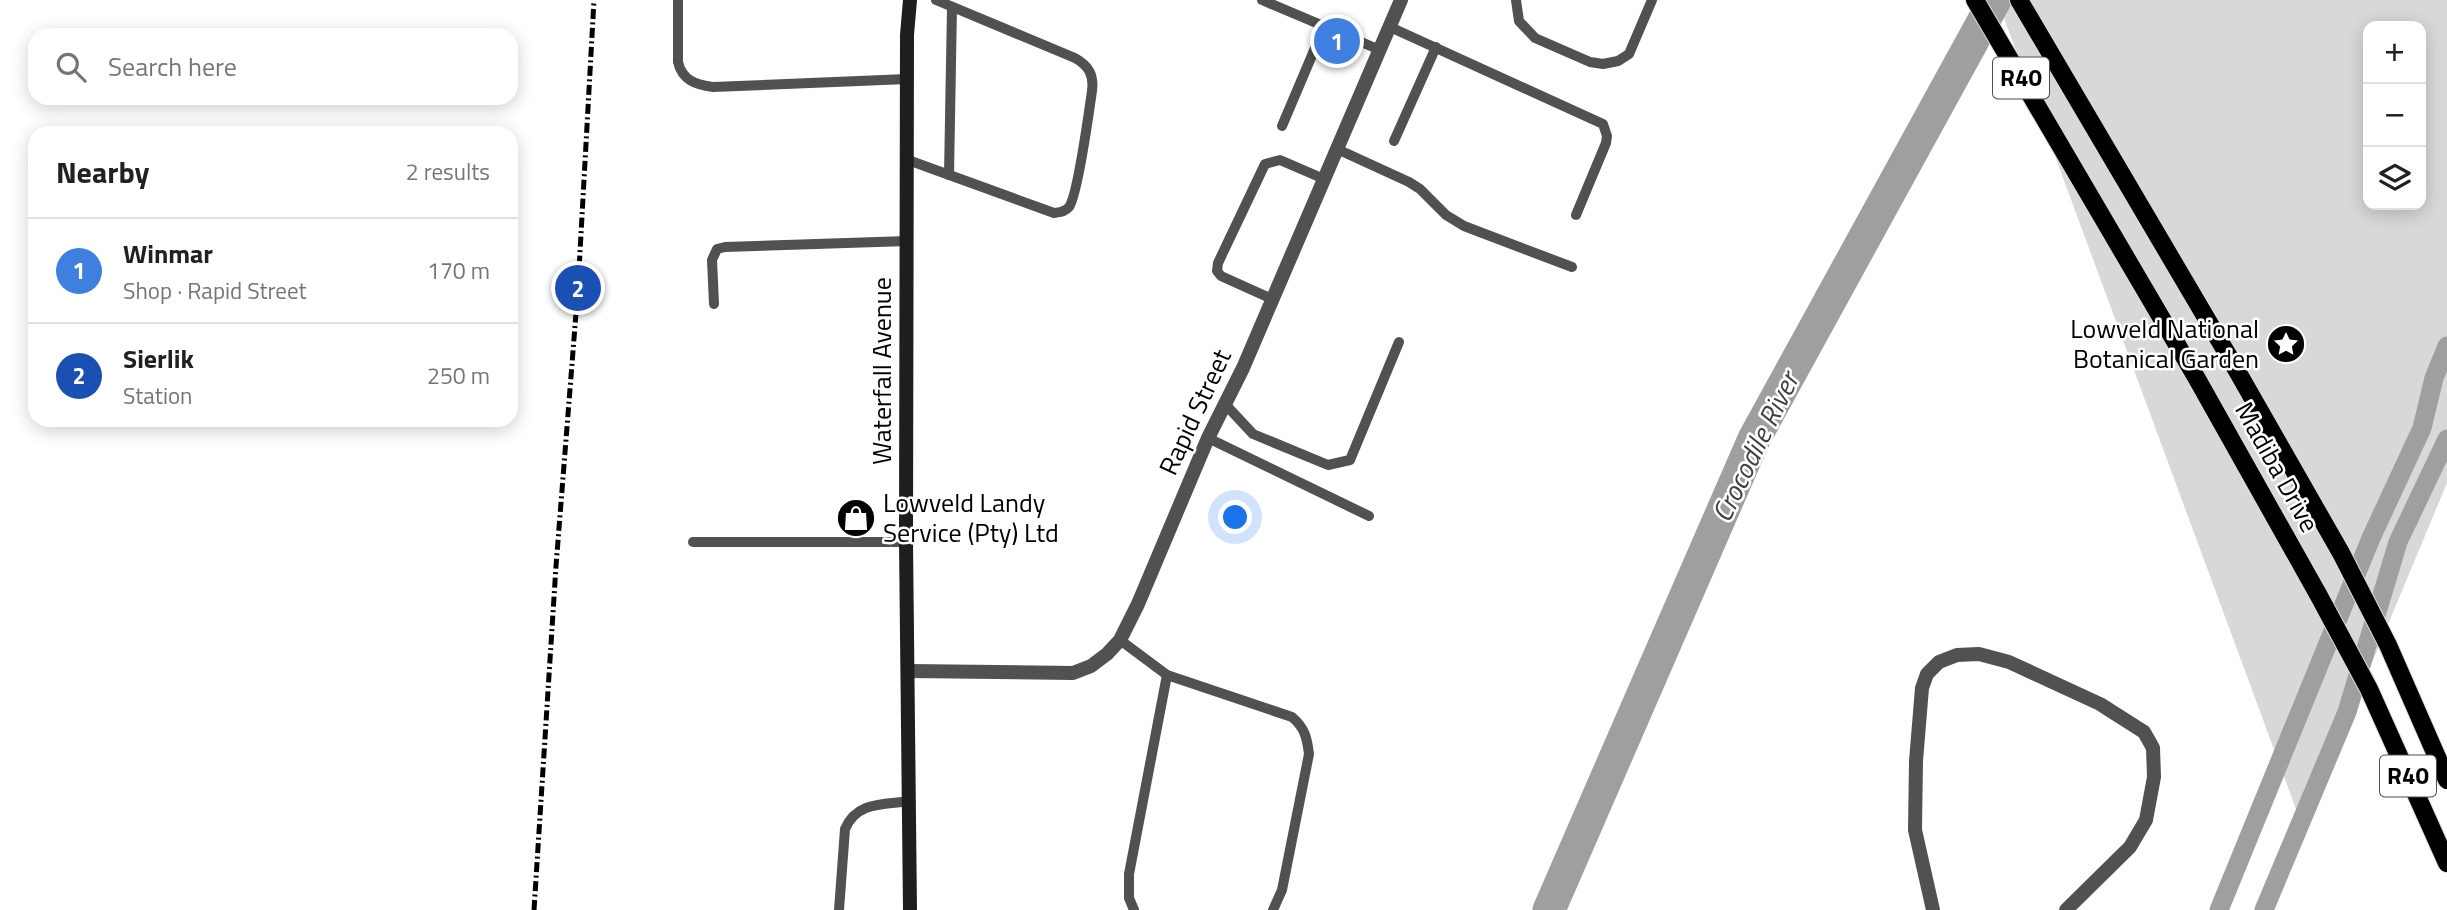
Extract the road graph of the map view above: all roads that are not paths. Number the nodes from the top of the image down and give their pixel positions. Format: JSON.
{"nodes":[{"id":1,"x":678,"y":0,"type":"edge"},
{"id":2,"x":911,"y":0,"type":"edge"},
{"id":3,"x":936,"y":0,"type":"edge"},
{"id":4,"x":1262,"y":0,"type":"edge"},
{"id":5,"x":1401,"y":0,"type":"edge"},
{"id":6,"x":1517,"y":0,"type":"edge"},
{"id":7,"x":1652,"y":0,"type":"edge"},
{"id":8,"x":1975,"y":0,"type":"edge"},
{"id":9,"x":2019,"y":0,"type":"edge"},
{"id":10,"x":952,"y":7,"type":"junction"},
{"id":11,"x":1324,"y":27,"type":"junction"},
{"id":12,"x":1390,"y":27,"type":"junction"},
{"id":13,"x":1436,"y":47,"type":"junction"},
{"id":14,"x":1380,"y":50,"type":"junction"},
{"id":15,"x":907,"y":79,"type":"junction"},
{"id":16,"x":1282,"y":126,"type":"dead end"},
{"id":17,"x":1394,"y":141,"type":"dead end"},
{"id":18,"x":1337,"y":149,"type":"junction"},
{"id":19,"x":908,"y":160,"type":"junction"},
{"id":20,"x":949,"y":175,"type":"junction"},
{"id":21,"x":1324,"y":179,"type":"junction"},
{"id":22,"x":1576,"y":215,"type":"dead end"},
{"id":23,"x":908,"y":241,"type":"junction"},
{"id":24,"x":1572,"y":267,"type":"dead end"},
{"id":25,"x":1272,"y":299,"type":"junction"},
{"id":26,"x":714,"y":304,"type":"dead end"},
{"id":27,"x":1399,"y":342,"type":"dead end"},
{"id":28,"x":1225,"y":404,"type":"junction"},
{"id":29,"x":1208,"y":438,"type":"junction"},
{"id":30,"x":1369,"y":516,"type":"dead end"},
{"id":31,"x":693,"y":542,"type":"dead end"},
{"id":32,"x":906,"y":542,"type":"junction"},
{"id":33,"x":1120,"y":640,"type":"junction"},
{"id":34,"x":909,"y":671,"type":"junction"},
{"id":35,"x":1167,"y":675,"type":"junction"},
{"id":36,"x":2447,"y":780,"type":"edge"},
{"id":37,"x":910,"y":801,"type":"junction"},
{"id":38,"x":2447,"y":863,"type":"edge"},
{"id":39,"x":839,"y":910,"type":"edge"},
{"id":40,"x":911,"y":910,"type":"edge"},
{"id":41,"x":1133,"y":910,"type":"edge"},
{"id":42,"x":1273,"y":910,"type":"edge"},
{"id":43,"x":1933,"y":910,"type":"edge"},
{"id":44,"x":2066,"y":910,"type":"edge"}],
"edges":[{"from":1,"to":15,"type":"lane"},
{"from":2,"to":15,"type":"street","name":"Waterfall Avenue"},
{"from":3,"to":10,"type":"lane"},
{"from":4,"to":11,"type":"lane"},
{"from":5,"to":12,"type":"street","name":"Rapid Street"},
{"from":6,"to":7,"type":"lane"},
{"from":8,"to":38,"type":"main road","name":"Madiba Drive","number":"R40"},
{"from":9,"to":36,"type":"main road","name":"Madiba Drive","number":"R40"},
{"from":10,"to":20,"type":"lane"},
{"from":10,"to":20,"type":"lane"},
{"from":11,"to":14,"type":"lane"},
{"from":11,"to":16,"type":"lane"},
{"from":12,"to":13,"type":"lane"},
{"from":12,"to":14,"type":"street","name":"Rapid Street"},
{"from":13,"to":17,"type":"lane"},
{"from":13,"to":22,"type":"lane"},
{"from":14,"to":18,"type":"street","name":"Rapid Street"},
{"from":15,"to":19,"type":"street","name":"Waterfall Avenue"},
{"from":18,"to":21,"type":"street","name":"Rapid Street"},
{"from":18,"to":24,"type":"lane"},
{"from":19,"to":20,"type":"lane"},
{"from":19,"to":23,"type":"street","name":"Waterfall Avenue"},
{"from":21,"to":25,"type":"street","name":"Rapid Street"},
{"from":21,"to":25,"type":"lane"},
{"from":23,"to":26,"type":"lane"},
{"from":23,"to":32,"type":"street","name":"Waterfall Avenue"},
{"from":25,"to":28,"type":"street","name":"Rapid Street"},
{"from":27,"to":28,"type":"lane"},
{"from":28,"to":29,"type":"street","name":"Rapid Street"},
{"from":29,"to":30,"type":"lane"},
{"from":29,"to":33,"type":"street","name":"Rapid Street"},
{"from":31,"to":32,"type":"lane"},
{"from":32,"to":34,"type":"street","name":"Waterfall Avenue"},
{"from":33,"to":34,"type":"street","name":"Rapid Street"},
{"from":33,"to":35,"type":"lane"},
{"from":34,"to":37,"type":"street","name":"Waterfall Avenue"},
{"from":35,"to":41,"type":"lane"},
{"from":35,"to":42,"type":"lane"},
{"from":37,"to":39,"type":"lane"},
{"from":37,"to":40,"type":"street","name":"Waterfall Avenue"},
{"from":43,"to":44,"type":"street"}]}
